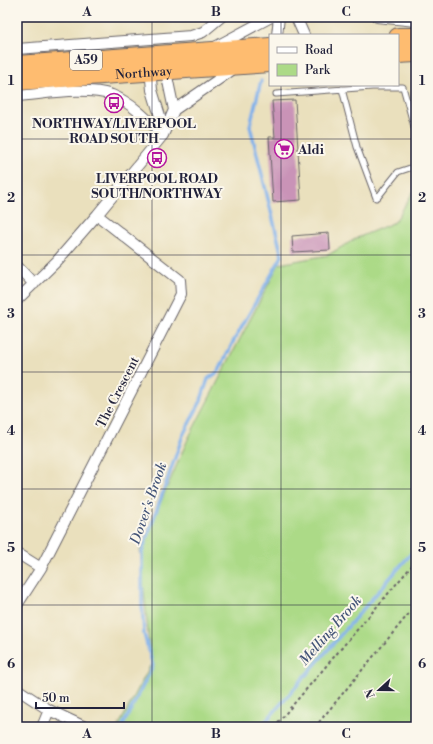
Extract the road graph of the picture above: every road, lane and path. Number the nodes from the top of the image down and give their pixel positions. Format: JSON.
{"nodes":[{"id":1,"x":221,"y":17,"type":"edge"},
{"id":2,"x":271,"y":17,"type":"edge"},
{"id":3,"x":279,"y":17,"type":"edge"},
{"id":4,"x":296,"y":17,"type":"edge"},
{"id":5,"x":377,"y":17,"type":"edge"},
{"id":6,"x":416,"y":21,"type":"edge"},
{"id":7,"x":277,"y":34,"type":"edge"},
{"id":8,"x":304,"y":34,"type":"edge"},
{"id":9,"x":399,"y":37,"type":"edge"},
{"id":10,"x":416,"y":37,"type":"edge"},
{"id":11,"x":269,"y":48,"type":"edge"},
{"id":12,"x":17,"y":49,"type":"edge"},
{"id":13,"x":206,"y":52,"type":"junction"},
{"id":14,"x":416,"y":53,"type":"edge"},
{"id":15,"x":399,"y":54,"type":"edge"},
{"id":16,"x":269,"y":63,"type":"edge"},
{"id":17,"x":17,"y":65,"type":"edge"},
{"id":18,"x":157,"y":65,"type":"junction"},
{"id":19,"x":241,"y":65,"type":"junction"},
{"id":20,"x":17,"y":81,"type":"edge"},
{"id":21,"x":342,"y":89,"type":"junction"},
{"id":22,"x":276,"y":94,"type":"dead end"},
{"id":23,"x":17,"y":96,"type":"edge"},
{"id":24,"x":174,"y":110,"type":"junction"},
{"id":25,"x":416,"y":134,"type":"edge"},
{"id":26,"x":163,"y":135,"type":"junction"},
{"id":27,"x":416,"y":166,"type":"edge"},
{"id":28,"x":97,"y":215,"type":"junction"},
{"id":29,"x":17,"y":266,"type":"edge"},
{"id":30,"x":34,"y":284,"type":"junction"},
{"id":31,"x":17,"y":300,"type":"edge"},
{"id":32,"x":17,"y":553,"type":"edge"},
{"id":33,"x":416,"y":561,"type":"edge"},
{"id":34,"x":41,"y":568,"type":"junction"},
{"id":35,"x":17,"y":605,"type":"edge"},
{"id":36,"x":416,"y":605,"type":"edge"},
{"id":37,"x":17,"y":689,"type":"edge"},
{"id":38,"x":49,"y":710,"type":"junction"},
{"id":39,"x":42,"y":727,"type":"edge"},
{"id":40,"x":85,"y":727,"type":"edge"},
{"id":41,"x":274,"y":727,"type":"edge"},
{"id":42,"x":315,"y":727,"type":"edge"}],
"edges":[{"from":1,"to":12,"type":"street"},
{"from":2,"to":13,"type":"street"},
{"from":3,"to":7,"type":"street"},
{"from":4,"to":8,"type":"street"},
{"from":5,"to":6,"type":"street"},
{"from":9,"to":10,"type":"highway"},
{"from":11,"to":13,"type":"highway","name":"Northway","number":"A59"},
{"from":13,"to":18,"type":"highway","name":"Northway","number":"A59"},
{"from":14,"to":15,"type":"highway"},
{"from":16,"to":19,"type":"highway","name":"Northway","number":"A59"},
{"from":17,"to":18,"type":"highway","name":"Northway","number":"A59"},
{"from":18,"to":19,"type":"highway","name":"Northway","number":"A59"},
{"from":18,"to":20,"type":"highway","name":"Northway","number":"A59"},
{"from":18,"to":24,"type":"street"},
{"from":18,"to":26,"type":"street"},
{"from":19,"to":24,"type":"street"},
{"from":21,"to":22,"type":"lane"},
{"from":21,"to":25,"type":"lane"},
{"from":21,"to":27,"type":"lane"},
{"from":23,"to":26,"type":"street","name":"Northway"},
{"from":24,"to":26,"type":"street"},
{"from":26,"to":28,"type":"street"},
{"from":28,"to":30,"type":"street"},
{"from":28,"to":34,"type":"street","name":"The Crescent"},
{"from":29,"to":30,"type":"street"},
{"from":30,"to":31,"type":"street"},
{"from":32,"to":34,"type":"street"},
{"from":33,"to":41,"type":"path"},
{"from":34,"to":35,"type":"street","name":"The Crescent"},
{"from":36,"to":42,"type":"path"},
{"from":37,"to":38,"type":"street"},
{"from":38,"to":39,"type":"street"},
{"from":38,"to":40,"type":"street"}]}
